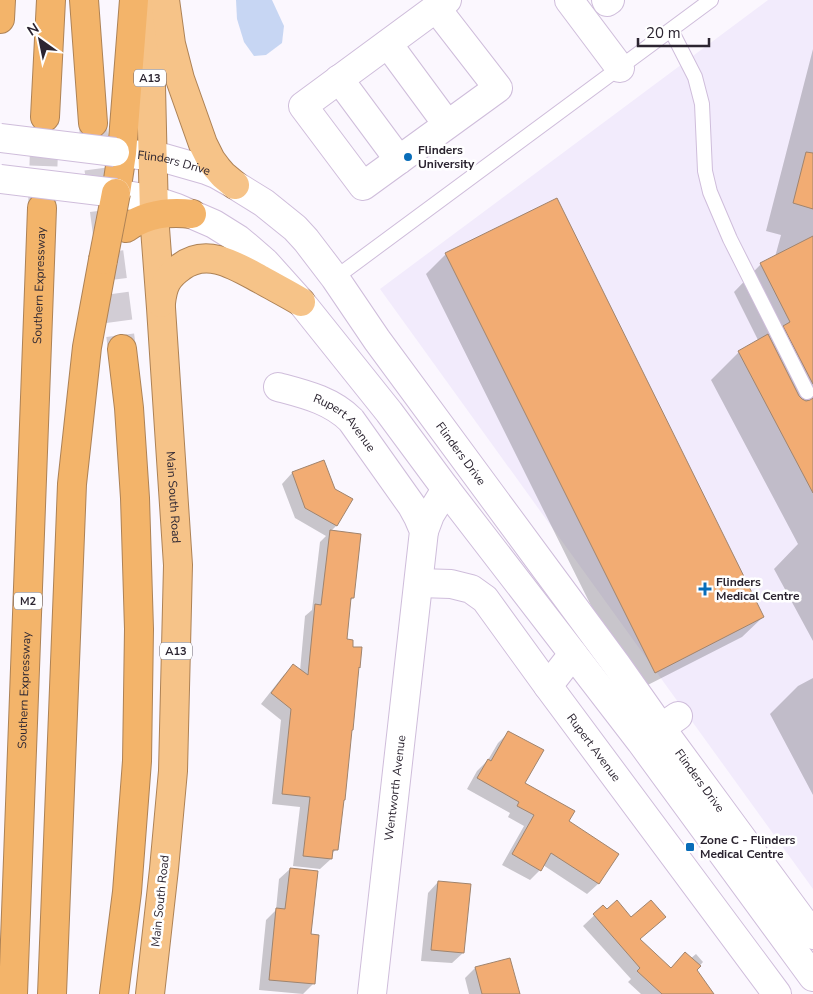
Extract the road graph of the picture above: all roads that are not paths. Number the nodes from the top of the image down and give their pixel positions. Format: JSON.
{"nodes":[{"id":1,"x":1,"y":0,"type":"edge"},
{"id":2,"x":50,"y":0,"type":"edge"},
{"id":3,"x":84,"y":0,"type":"edge"},
{"id":4,"x":134,"y":0,"type":"edge"},
{"id":5,"x":149,"y":0,"type":"edge"},
{"id":6,"x":165,"y":0,"type":"edge"},
{"id":7,"x":569,"y":0,"type":"edge"},
{"id":8,"x":606,"y":0,"type":"edge"},
{"id":9,"x":610,"y":0,"type":"edge"},
{"id":10,"x":712,"y":0,"type":"edge"},
{"id":11,"x":442,"y":4,"type":"edge"},
{"id":12,"x":0,"y":19,"type":"edge"},
{"id":13,"x":671,"y":30,"type":"junction"},
{"id":14,"x":388,"y":44,"type":"junction"},
{"id":15,"x":620,"y":68,"type":"junction"},
{"id":16,"x":339,"y":79,"type":"junction"},
{"id":17,"x":45,"y":117,"type":"tunnel mouth"},
{"id":18,"x":93,"y":123,"type":"tunnel mouth"},
{"id":19,"x":447,"y":124,"type":"junction"},
{"id":20,"x":0,"y":138,"type":"edge"},
{"id":21,"x":152,"y":156,"type":"junction"},
{"id":22,"x":399,"y":160,"type":"junction"},
{"id":23,"x":119,"y":173,"type":"junction"},
{"id":24,"x":0,"y":179,"type":"edge"},
{"id":25,"x":235,"y":185,"type":"junction"},
{"id":26,"x":42,"y":208,"type":"tunnel mouth"},
{"id":27,"x":153,"y":208,"type":"junction"},
{"id":28,"x":192,"y":214,"type":"joint"},
{"id":29,"x":103,"y":260,"type":"junction"},
{"id":30,"x":335,"y":278,"type":"junction"},
{"id":31,"x":301,"y":302,"type":"junction"},
{"id":32,"x":161,"y":308,"type":"junction"},
{"id":33,"x":122,"y":349,"type":"tunnel mouth"},
{"id":34,"x":278,"y":387,"type":"dead end"},
{"id":35,"x":807,"y":392,"type":"dead end"},
{"id":36,"x":446,"y":489,"type":"junction"},
{"id":37,"x":424,"y":531,"type":"junction"},
{"id":38,"x":419,"y":583,"type":"junction"},
{"id":39,"x":573,"y":654,"type":"junction"},
{"id":40,"x":548,"y":686,"type":"junction"},
{"id":41,"x":660,"y":729,"type":"junction"},
{"id":42,"x":813,"y":935,"type":"edge"},
{"id":43,"x":813,"y":976,"type":"edge"},
{"id":44,"x":13,"y":994,"type":"edge"},
{"id":45,"x":52,"y":994,"type":"edge"},
{"id":46,"x":114,"y":994,"type":"edge"},
{"id":47,"x":150,"y":994,"type":"edge"},
{"id":48,"x":372,"y":994,"type":"edge"},
{"id":49,"x":776,"y":994,"type":"edge"}],
"edges":[{"from":1,"to":12,"type":"highway"},
{"from":2,"to":17,"type":"highway"},
{"from":3,"to":18,"type":"highway"},
{"from":4,"to":23,"type":"highway"},
{"from":5,"to":21,"type":"highway","name":"Main South Road","number":"A13"},
{"from":6,"to":25,"type":"highway"},
{"from":7,"to":15,"type":"street"},
{"from":8,"to":9,"type":"street"},
{"from":10,"to":13,"type":"lane"},
{"from":11,"to":14,"type":"street"},
{"from":11,"to":19,"type":"street"},
{"from":13,"to":15,"type":"lane"},
{"from":13,"to":35,"type":"lane"},
{"from":14,"to":16,"type":"street"},
{"from":14,"to":19,"type":"street"},
{"from":15,"to":30,"type":"lane"},
{"from":16,"to":22,"type":"street"},
{"from":16,"to":22,"type":"street"},
{"from":19,"to":22,"type":"street"},
{"from":20,"to":23,"type":"street","name":"Flinders Drive","bridge":true},
{"from":21,"to":23,"type":"street","name":"Flinders Drive"},
{"from":21,"to":25,"type":"street","name":"Flinders Drive"},
{"from":21,"to":27,"type":"highway","name":"Main South Road","number":"A13"},
{"from":23,"to":24,"type":"street","name":"Flinders Drive","bridge":true},
{"from":23,"to":27,"type":"street","name":"Flinders Drive"},
{"from":23,"to":29,"type":"highway","bridge":true},
{"from":25,"to":30,"type":"street","name":"Flinders Drive"},
{"from":26,"to":44,"type":"highway","name":"Southern Expressway","number":"M2"},
{"from":27,"to":28,"type":"highway"},
{"from":27,"to":29,"type":"highway","bridge":true},
{"from":27,"to":32,"type":"highway","name":"Main South Road","number":"A13"},
{"from":28,"to":31,"type":"street","name":"Flinders Drive"},
{"from":29,"to":45,"type":"highway"},
{"from":30,"to":31,"type":"street"},
{"from":30,"to":41,"type":"street","name":"Flinders Drive"},
{"from":31,"to":32,"type":"highway"},
{"from":31,"to":36,"type":"street","name":"Flinders Drive"},
{"from":32,"to":47,"type":"highway","name":"Main South Road","number":"A13"},
{"from":33,"to":46,"type":"highway"},
{"from":34,"to":37,"type":"street","name":"Rupert Avenue"},
{"from":36,"to":37,"type":"street"},
{"from":36,"to":39,"type":"street","name":"Flinders Drive"},
{"from":37,"to":38,"type":"street"},
{"from":38,"to":40,"type":"street","name":"Rupert Avenue"},
{"from":38,"to":48,"type":"street","name":"Wentworth Avenue"},
{"from":39,"to":40,"type":"street"},
{"from":39,"to":41,"type":"street","name":"Flinders Drive"},
{"from":40,"to":49,"type":"street","name":"Rupert Avenue"},
{"from":41,"to":42,"type":"street","name":"Flinders Drive"},
{"from":41,"to":43,"type":"street","name":"Flinders Drive"}]}
